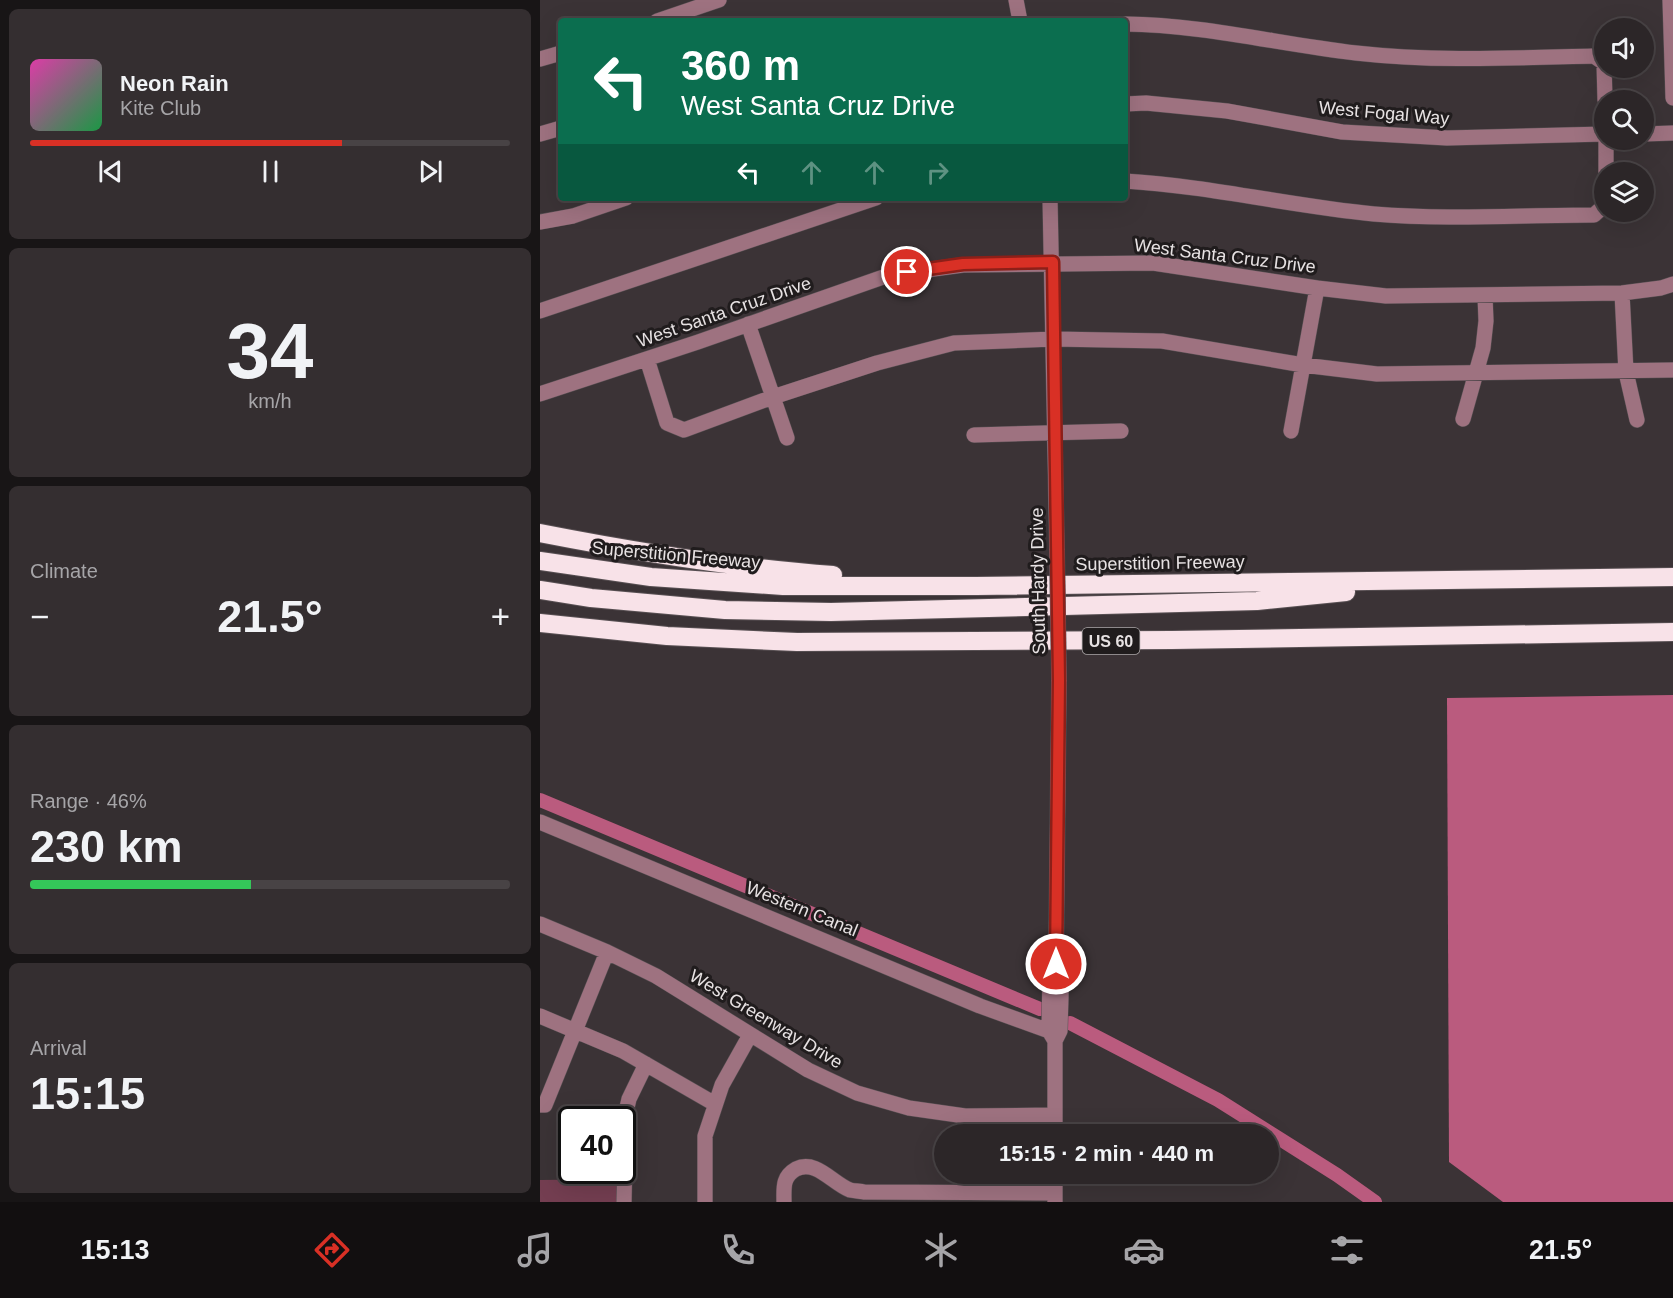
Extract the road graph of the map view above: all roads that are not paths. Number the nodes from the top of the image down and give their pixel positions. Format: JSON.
{"nodes":[{"id":1,"x":719,"y":0,"type":"edge"},
{"id":2,"x":1016,"y":0,"type":"edge"},
{"id":3,"x":1670,"y":0,"type":"edge"},
{"id":4,"x":666,"y":18,"type":"edge"},
{"id":5,"x":1019,"y":18,"type":"edge"},
{"id":6,"x":1128,"y":24,"type":"edge"},
{"id":7,"x":558,"y":54,"type":"edge"},
{"id":8,"x":540,"y":59,"type":"edge"},
{"id":9,"x":1605,"y":90,"type":"edge"},
{"id":10,"x":1673,"y":98,"type":"edge"},
{"id":11,"x":1128,"y":104,"type":"edge"},
{"id":12,"x":558,"y":129,"type":"edge"},
{"id":13,"x":1673,"y":133,"type":"edge"},
{"id":14,"x":540,"y":134,"type":"edge"},
{"id":15,"x":1594,"y":134,"type":"edge"},
{"id":16,"x":1654,"y":134,"type":"edge"},
{"id":17,"x":1128,"y":181,"type":"edge"},
{"id":18,"x":617,"y":201,"type":"edge"},
{"id":19,"x":867,"y":201,"type":"edge"},
{"id":20,"x":1050,"y":201,"type":"edge"},
{"id":21,"x":1594,"y":215,"type":"edge"},
{"id":22,"x":540,"y":222,"type":"edge"},
{"id":23,"x":1053,"y":262,"type":"junction"},
{"id":24,"x":1673,"y":284,"type":"edge"},
{"id":25,"x":1317,"y":288,"type":"junction"},
{"id":26,"x":1622,"y":293,"type":"junction"},
{"id":27,"x":1485,"y":296,"type":"junction"},
{"id":28,"x":540,"y":311,"type":"edge"},
{"id":29,"x":748,"y":324,"type":"junction"},
{"id":30,"x":1054,"y":339,"type":"junction"},
{"id":31,"x":647,"y":359,"type":"junction"},
{"id":32,"x":1303,"y":365,"type":"junction"},
{"id":33,"x":1673,"y":370,"type":"edge"},
{"id":34,"x":1626,"y":372,"type":"junction"},
{"id":35,"x":1476,"y":373,"type":"junction"},
{"id":36,"x":540,"y":394,"type":"edge"},
{"id":37,"x":773,"y":397,"type":"junction"},
{"id":38,"x":1462,"y":419,"type":"dead end"},
{"id":39,"x":1637,"y":420,"type":"dead end"},
{"id":40,"x":1121,"y":431,"type":"dead end"},
{"id":41,"x":1291,"y":431,"type":"dead end"},
{"id":42,"x":1055,"y":433,"type":"junction"},
{"id":43,"x":974,"y":435,"type":"dead end"},
{"id":44,"x":787,"y":438,"type":"dead end"},
{"id":45,"x":540,"y":533,"type":"edge"},
{"id":46,"x":540,"y":561,"type":"edge"},
{"id":47,"x":1673,"y":577,"type":"edge"},
{"id":48,"x":1455,"y":581,"type":"junction"},
{"id":49,"x":976,"y":586,"type":"junction"},
{"id":50,"x":540,"y":590,"type":"edge"},
{"id":51,"x":543,"y":623,"type":"edge"},
{"id":52,"x":1673,"y":632,"type":"edge"},
{"id":53,"x":540,"y":822,"type":"edge"},
{"id":54,"x":540,"y":924,"type":"edge"},
{"id":55,"x":607,"y":952,"type":"junction"},
{"id":56,"x":540,"y":1016,"type":"edge"},
{"id":57,"x":574,"y":1032,"type":"junction"},
{"id":58,"x":1055,"y":1034,"type":"junction"},
{"id":59,"x":750,"y":1035,"type":"junction"},
{"id":60,"x":646,"y":1064,"type":"junction"},
{"id":61,"x":715,"y":1104,"type":"junction"},
{"id":62,"x":542,"y":1105,"type":"edge"},
{"id":63,"x":1055,"y":1115,"type":"junction"},
{"id":64,"x":1055,"y":1124,"type":"edge"},
{"id":65,"x":1055,"y":1198,"type":"edge"},
{"id":66,"x":624,"y":1202,"type":"edge"},
{"id":67,"x":705,"y":1202,"type":"edge"},
{"id":68,"x":784,"y":1202,"type":"edge"}],
"edges":[{"from":1,"to":4,"type":"street"},
{"from":2,"to":5,"type":"street"},
{"from":3,"to":10,"type":"street"},
{"from":6,"to":9,"type":"street"},
{"from":7,"to":8,"type":"street"},
{"from":11,"to":15,"type":"street","name":"West Fogal Way"},
{"from":12,"to":14,"type":"street"},
{"from":13,"to":16,"type":"street"},
{"from":17,"to":21,"type":"street"},
{"from":18,"to":22,"type":"street"},
{"from":19,"to":28,"type":"street"},
{"from":20,"to":23,"type":"street","name":"South Hardy Drive"},
{"from":23,"to":25,"type":"street","name":"West Santa Cruz Drive"},
{"from":23,"to":29,"type":"street","name":"West Santa Cruz Drive"},
{"from":23,"to":30,"type":"street","name":"South Hardy Drive"},
{"from":24,"to":26,"type":"street","name":"West Santa Cruz Drive"},
{"from":25,"to":27,"type":"street","name":"West Santa Cruz Drive"},
{"from":25,"to":32,"type":"street"},
{"from":26,"to":27,"type":"street","name":"West Santa Cruz Drive"},
{"from":26,"to":34,"type":"street"},
{"from":27,"to":35,"type":"street"},
{"from":29,"to":31,"type":"street","name":"West Santa Cruz Drive"},
{"from":29,"to":37,"type":"street"},
{"from":30,"to":32,"type":"street"},
{"from":30,"to":37,"type":"street"},
{"from":30,"to":42,"type":"street","name":"South Hardy Drive"},
{"from":31,"to":36,"type":"street","name":"West Santa Cruz Drive"},
{"from":31,"to":37,"type":"street"},
{"from":32,"to":35,"type":"street"},
{"from":32,"to":41,"type":"street"},
{"from":33,"to":34,"type":"street"},
{"from":34,"to":35,"type":"street"},
{"from":34,"to":39,"type":"street"},
{"from":35,"to":38,"type":"street"},
{"from":37,"to":44,"type":"street"},
{"from":40,"to":42,"type":"street"},
{"from":42,"to":43,"type":"street"},
{"from":42,"to":58,"type":"street","name":"South Hardy Drive","bridge":true},
{"from":45,"to":49,"type":"highway"},
{"from":46,"to":49,"type":"highway","name":"Superstition Freeway"},
{"from":47,"to":48,"type":"highway","name":"Superstition Freeway"},
{"from":48,"to":49,"type":"highway","name":"Superstition Freeway"},
{"from":48,"to":50,"type":"highway"},
{"from":51,"to":52,"type":"highway","number":"US 60"},
{"from":53,"to":58,"type":"street","name":"Western Canal"},
{"from":54,"to":55,"type":"street","name":"West Greenway Drive"},
{"from":55,"to":57,"type":"street"},
{"from":55,"to":59,"type":"street","name":"West Greenway Drive"},
{"from":56,"to":57,"type":"street"},
{"from":57,"to":60,"type":"street"},
{"from":57,"to":62,"type":"street"},
{"from":58,"to":63,"type":"street","name":"South Hardy Drive"},
{"from":59,"to":61,"type":"street"},
{"from":59,"to":63,"type":"street","name":"West Greenway Drive"},
{"from":60,"to":61,"type":"street"},
{"from":60,"to":66,"type":"street"},
{"from":61,"to":67,"type":"street"},
{"from":63,"to":64,"type":"street","name":"South Hardy Drive"},
{"from":65,"to":68,"type":"street"}]}
